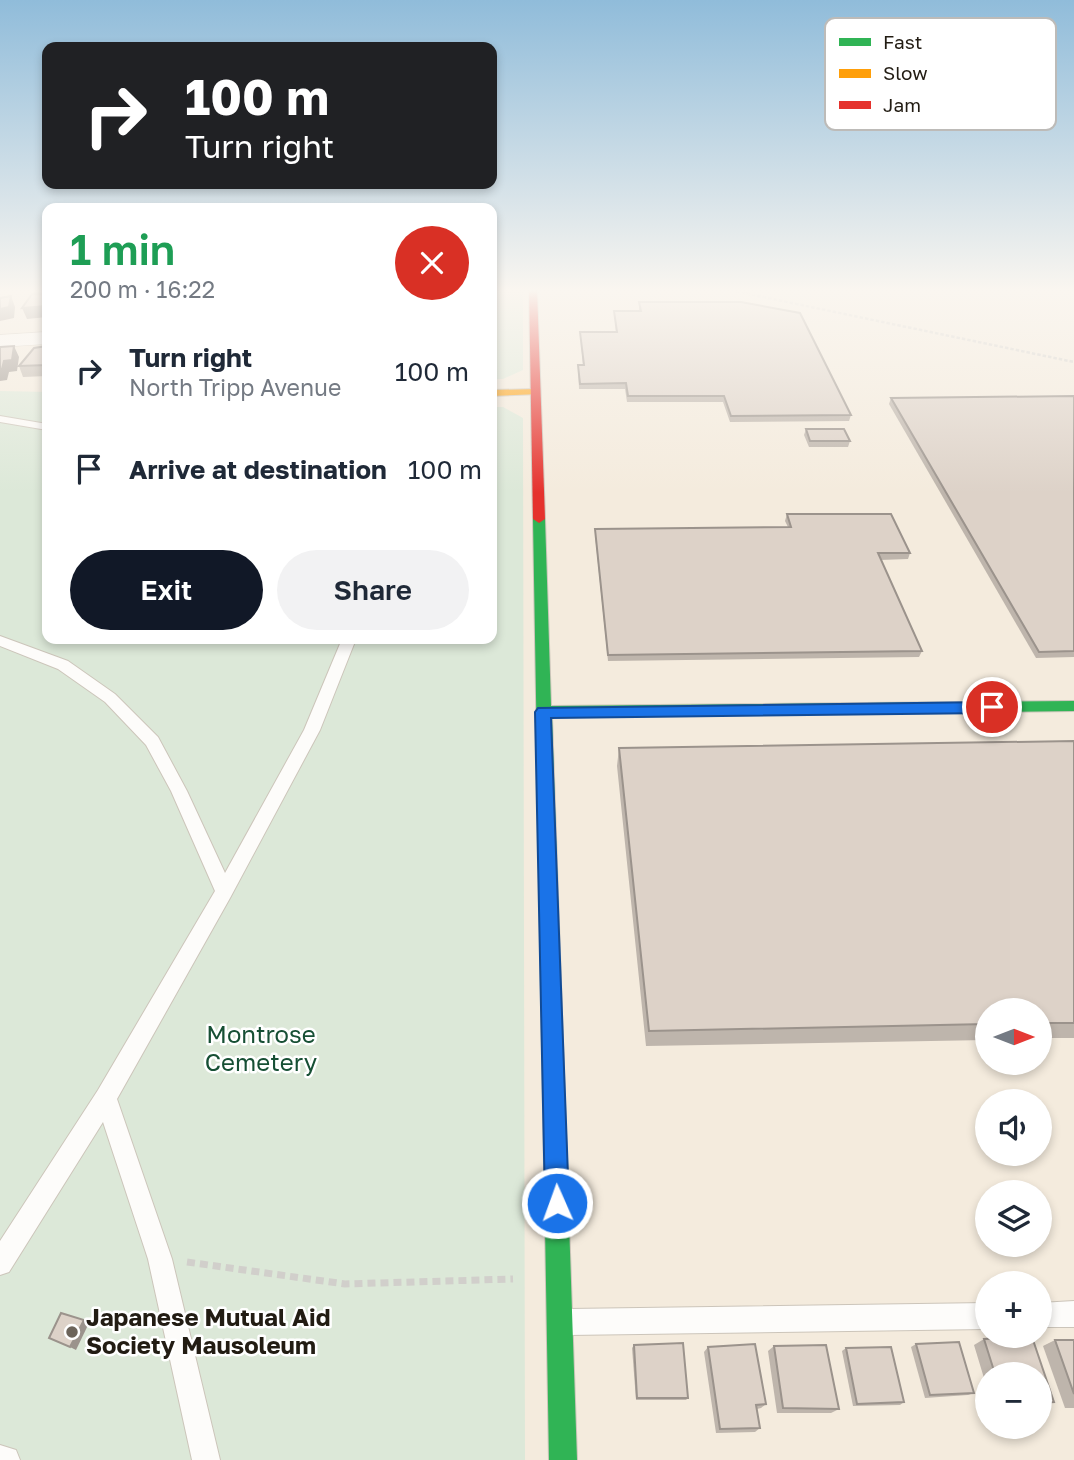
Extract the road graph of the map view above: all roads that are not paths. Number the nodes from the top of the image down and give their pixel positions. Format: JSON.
{"nodes":[{"id":1,"x":535,"y":357,"type":"edge"},
{"id":2,"x":536,"y":392,"type":"junction"},
{"id":3,"x":497,"y":393,"type":"edge"},
{"id":4,"x":0,"y":419,"type":"edge"},
{"id":5,"x":42,"y":426,"type":"edge"},
{"id":6,"x":0,"y":641,"type":"edge"},
{"id":7,"x":347,"y":644,"type":"edge"},
{"id":8,"x":1074,"y":706,"type":"edge"},
{"id":9,"x":543,"y":712,"type":"junction"},
{"id":10,"x":224,"y":892,"type":"junction"},
{"id":11,"x":106,"y":1098,"type":"junction"},
{"id":12,"x":0,"y":1263,"type":"edge"},
{"id":13,"x":1074,"y":1314,"type":"edge"},
{"id":14,"x":975,"y":1315,"type":"edge"},
{"id":15,"x":1052,"y":1315,"type":"edge"},
{"id":16,"x":559,"y":1322,"type":"junction"},
{"id":17,"x":0,"y":1459,"type":"edge"},
{"id":18,"x":6,"y":1460,"type":"edge"},
{"id":19,"x":205,"y":1460,"type":"edge"},
{"id":20,"x":563,"y":1460,"type":"edge"}],
"edges":[{"from":1,"to":2,"type":"street"},
{"from":2,"to":3,"type":"street"},
{"from":2,"to":9,"type":"street"},
{"from":4,"to":5,"type":"lane"},
{"from":6,"to":10,"type":"lane"},
{"from":7,"to":10,"type":"lane"},
{"from":8,"to":9,"type":"street"},
{"from":9,"to":16,"type":"street"},
{"from":10,"to":11,"type":"lane"},
{"from":11,"to":12,"type":"lane"},
{"from":11,"to":19,"type":"lane"},
{"from":13,"to":15,"type":"lane"},
{"from":14,"to":16,"type":"lane"},
{"from":16,"to":20,"type":"street"},
{"from":17,"to":18,"type":"lane"}]}
